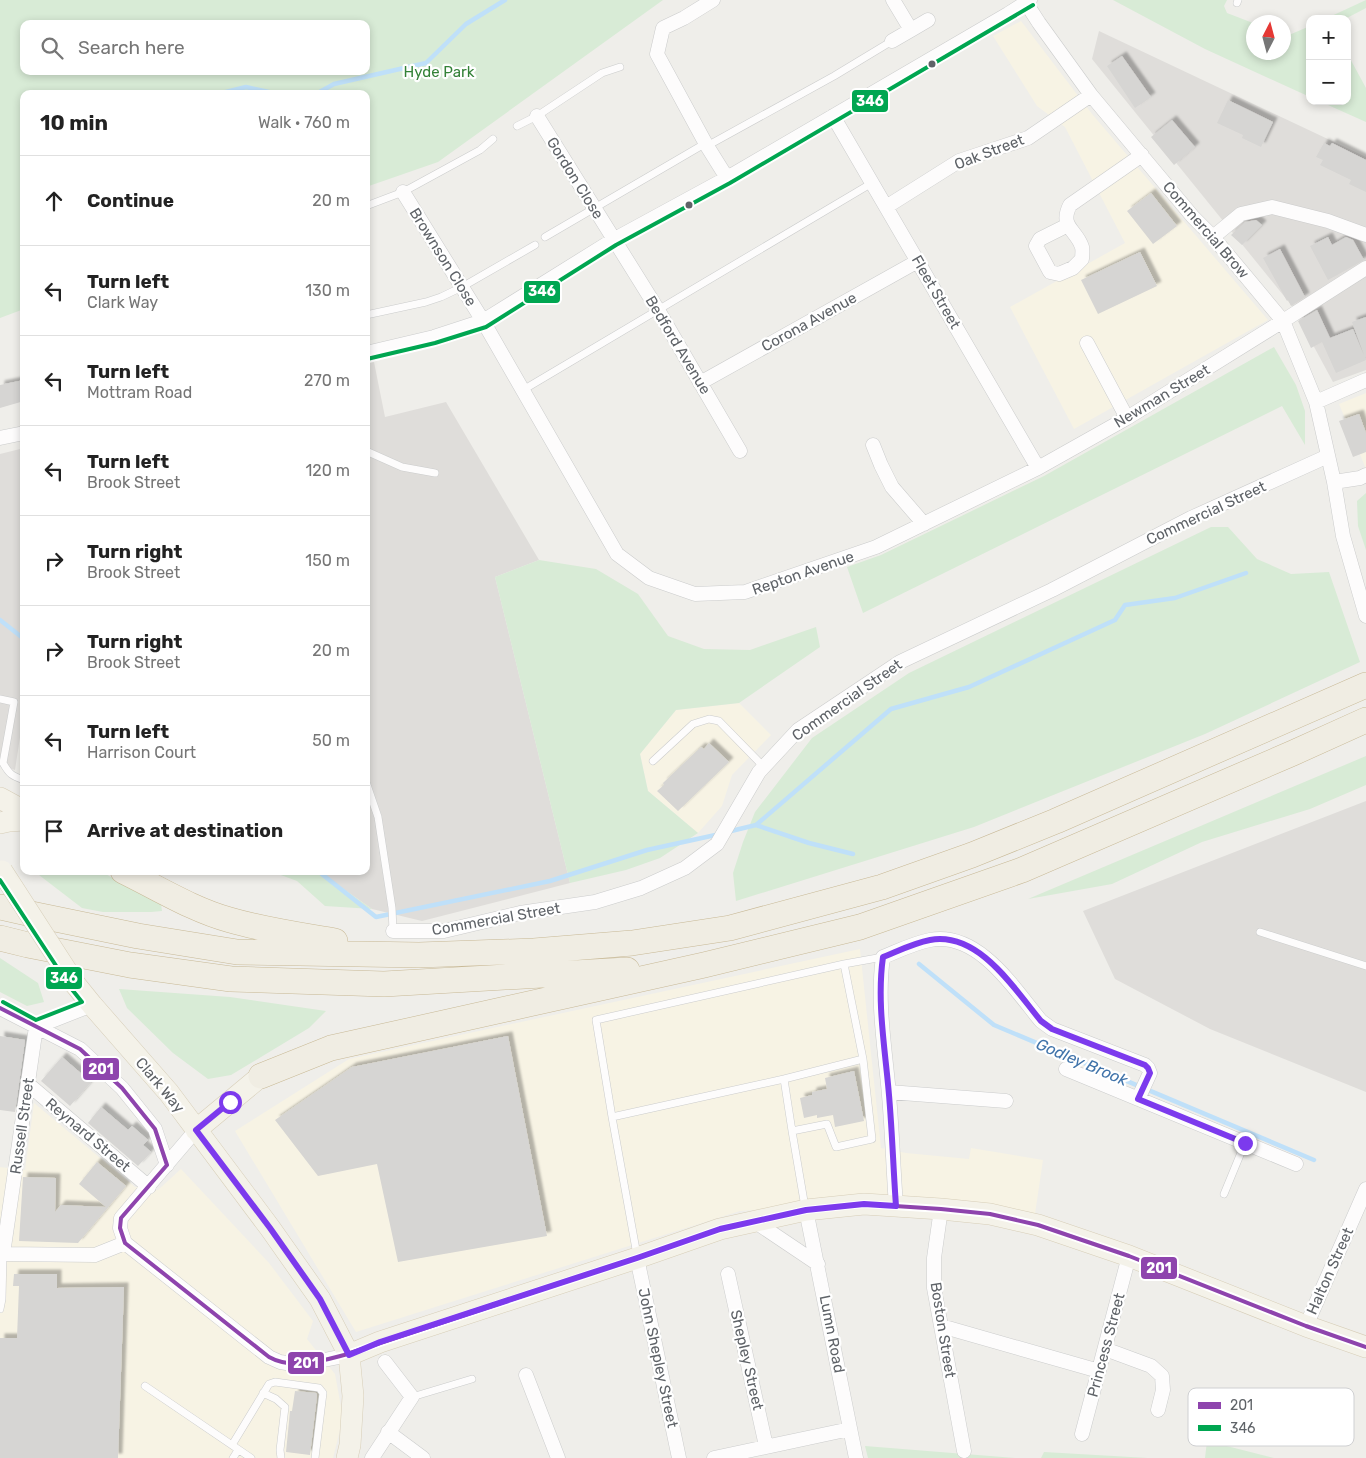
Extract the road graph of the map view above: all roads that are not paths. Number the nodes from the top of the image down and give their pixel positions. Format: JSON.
{"nodes":[{"id":1,"x":713,"y":0,"type":"edge"},
{"id":2,"x":892,"y":0,"type":"edge"},
{"id":3,"x":1027,"y":1,"type":"edge"},
{"id":4,"x":928,"y":20,"type":"dead end"},
{"id":5,"x":911,"y":30,"type":"junction"},
{"id":6,"x":889,"y":42,"type":"joint"},
{"id":7,"x":620,"y":67,"type":"dead end"},
{"id":8,"x":1091,"y":95,"type":"junction"},
{"id":9,"x":537,"y":116,"type":"junction"},
{"id":10,"x":833,"y":116,"type":"junction"},
{"id":11,"x":517,"y":126,"type":"dead end"},
{"id":12,"x":493,"y":139,"type":"dead end"},
{"id":13,"x":707,"y":144,"type":"junction"},
{"id":14,"x":1142,"y":155,"type":"junction"},
{"id":15,"x":727,"y":178,"type":"junction"},
{"id":16,"x":872,"y":183,"type":"junction"},
{"id":17,"x":404,"y":192,"type":"junction"},
{"id":18,"x":370,"y":205,"type":"edge"},
{"id":19,"x":886,"y":207,"type":"junction"},
{"id":20,"x":594,"y":209,"type":"junction"},
{"id":21,"x":1068,"y":225,"type":"dead end"},
{"id":22,"x":1366,"y":235,"type":"edge"},
{"id":23,"x":545,"y":237,"type":"dead end"},
{"id":24,"x":1213,"y":237,"type":"junction"},
{"id":25,"x":614,"y":240,"type":"junction"},
{"id":26,"x":535,"y":245,"type":"dead end"},
{"id":27,"x":918,"y":261,"type":"junction"},
{"id":28,"x":1366,"y":268,"type":"edge"},
{"id":29,"x":462,"y":287,"type":"junction"},
{"id":30,"x":658,"y":310,"type":"junction"},
{"id":31,"x":370,"y":313,"type":"edge"},
{"id":32,"x":483,"y":321,"type":"junction"},
{"id":33,"x":1283,"y":321,"type":"junction"},
{"id":34,"x":1087,"y":343,"type":"dead end"},
{"id":35,"x":370,"y":351,"type":"edge"},
{"id":36,"x":1366,"y":380,"type":"edge"},
{"id":37,"x":700,"y":383,"type":"junction"},
{"id":38,"x":523,"y":390,"type":"junction"},
{"id":39,"x":1316,"y":402,"type":"junction"},
{"id":40,"x":1127,"y":418,"type":"junction"},
{"id":41,"x":20,"y":434,"type":"edge"},
{"id":42,"x":0,"y":438,"type":"edge"},
{"id":43,"x":873,"y":445,"type":"dead end"},
{"id":44,"x":740,"y":451,"type":"dead end"},
{"id":45,"x":370,"y":453,"type":"edge"},
{"id":46,"x":1328,"y":456,"type":"junction"},
{"id":47,"x":1038,"y":468,"type":"junction"},
{"id":48,"x":435,"y":473,"type":"dead end"},
{"id":49,"x":1366,"y":475,"type":"edge"},
{"id":50,"x":1334,"y":482,"type":"junction"},
{"id":51,"x":924,"y":524,"type":"junction"},
{"id":52,"x":1366,"y":616,"type":"edge"},
{"id":53,"x":1366,"y":685,"type":"edge"},
{"id":54,"x":0,"y":699,"type":"edge"},
{"id":55,"x":1366,"y":720,"type":"edge"},
{"id":56,"x":653,"y":761,"type":"dead end"},
{"id":57,"x":764,"y":767,"type":"junction"},
{"id":58,"x":20,"y":779,"type":"edge"},
{"id":59,"x":370,"y":794,"type":"edge"},
{"id":60,"x":0,"y":798,"type":"edge"},
{"id":61,"x":20,"y":809,"type":"edge"},
{"id":62,"x":20,"y":820,"type":"edge"},
{"id":63,"x":0,"y":823,"type":"edge"},
{"id":64,"x":1,"y":870,"type":"edge"},
{"id":65,"x":131,"y":875,"type":"edge"},
{"id":66,"x":0,"y":907,"type":"edge"},
{"id":67,"x":392,"y":931,"type":"joint"},
{"id":68,"x":1260,"y":932,"type":"dead end"},
{"id":69,"x":0,"y":938,"type":"edge"},
{"id":70,"x":419,"y":955,"type":"junction"},
{"id":71,"x":883,"y":957,"type":"junction"},
{"id":72,"x":844,"y":964,"type":"junction"},
{"id":73,"x":704,"y":965,"type":"junction"},
{"id":74,"x":1366,"y":966,"type":"edge"},
{"id":75,"x":92,"y":1005,"type":"junction"},
{"id":76,"x":0,"y":1008,"type":"edge"},
{"id":77,"x":36,"y":1028,"type":"junction"},
{"id":78,"x":863,"y":1059,"type":"junction"},
{"id":79,"x":1066,"y":1069,"type":"dead end"},
{"id":80,"x":261,"y":1076,"type":"joint"},
{"id":81,"x":784,"y":1079,"type":"junction"},
{"id":82,"x":28,"y":1084,"type":"junction"},
{"id":83,"x":889,"y":1092,"type":"junction"},
{"id":84,"x":1139,"y":1098,"type":"junction"},
{"id":85,"x":1006,"y":1101,"type":"dead end"},
{"id":86,"x":612,"y":1117,"type":"junction"},
{"id":87,"x":196,"y":1130,"type":"junction"},
{"id":88,"x":792,"y":1131,"type":"junction"},
{"id":89,"x":1245,"y":1143,"type":"junction"},
{"id":90,"x":1296,"y":1164,"type":"dead end"},
{"id":91,"x":167,"y":1165,"type":"junction"},
{"id":92,"x":149,"y":1187,"type":"junction"},
{"id":93,"x":1366,"y":1189,"type":"edge"},
{"id":94,"x":1224,"y":1194,"type":"dead end"},
{"id":95,"x":896,"y":1206,"type":"junction"},
{"id":96,"x":941,"y":1209,"type":"junction"},
{"id":97,"x":806,"y":1210,"type":"junction"},
{"id":98,"x":754,"y":1221,"type":"junction"},
{"id":99,"x":125,"y":1243,"type":"junction"},
{"id":100,"x":3,"y":1254,"type":"junction"},
{"id":101,"x":1129,"y":1256,"type":"junction"},
{"id":102,"x":637,"y":1258,"type":"junction"},
{"id":103,"x":818,"y":1264,"type":"junction"},
{"id":104,"x":728,"y":1274,"type":"dead end"},
{"id":105,"x":0,"y":1309,"type":"edge"},
{"id":106,"x":941,"y":1326,"type":"junction"},
{"id":107,"x":1306,"y":1326,"type":"junction"},
{"id":108,"x":1366,"y":1347,"type":"edge"},
{"id":109,"x":1105,"y":1349,"type":"junction"},
{"id":110,"x":349,"y":1355,"type":"junction"},
{"id":111,"x":385,"y":1362,"type":"dead end"},
{"id":112,"x":1099,"y":1371,"type":"junction"},
{"id":113,"x":526,"y":1375,"type":"dead end"},
{"id":114,"x":472,"y":1379,"type":"dead end"},
{"id":115,"x":145,"y":1386,"type":"dead end"},
{"id":116,"x":262,"y":1393,"type":"junction"},
{"id":117,"x":412,"y":1396,"type":"junction"},
{"id":118,"x":1158,"y":1410,"type":"dead end"},
{"id":119,"x":850,"y":1429,"type":"junction"},
{"id":120,"x":388,"y":1432,"type":"junction"},
{"id":121,"x":1082,"y":1434,"type":"dead end"},
{"id":122,"x":766,"y":1446,"type":"junction"},
{"id":123,"x":235,"y":1447,"type":"junction"},
{"id":124,"x":964,"y":1451,"type":"dead end"},
{"id":125,"x":746,"y":1455,"type":"edge"},
{"id":126,"x":233,"y":1458,"type":"edge"},
{"id":127,"x":251,"y":1458,"type":"edge"},
{"id":128,"x":281,"y":1458,"type":"edge"},
{"id":129,"x":315,"y":1458,"type":"edge"},
{"id":130,"x":347,"y":1458,"type":"edge"},
{"id":131,"x":372,"y":1458,"type":"edge"},
{"id":132,"x":423,"y":1458,"type":"edge"},
{"id":133,"x":558,"y":1458,"type":"edge"},
{"id":134,"x":679,"y":1458,"type":"edge"},
{"id":135,"x":714,"y":1458,"type":"edge"},
{"id":136,"x":856,"y":1458,"type":"edge"}],
"edges":[{"from":1,"to":13,"type":"street"},
{"from":2,"to":5,"type":"street"},
{"from":3,"to":8,"type":"street","name":"Commercial Brow"},
{"from":3,"to":10,"type":"street"},
{"from":4,"to":5,"type":"street"},
{"from":5,"to":6,"type":"street"},
{"from":6,"to":13,"type":"lane"},
{"from":7,"to":9,"type":"lane"},
{"from":8,"to":14,"type":"street","name":"Commercial Brow"},
{"from":8,"to":19,"type":"street","name":"Oak Street"},
{"from":9,"to":11,"type":"lane"},
{"from":9,"to":20,"type":"street","name":"Gordon Close"},
{"from":10,"to":15,"type":"street"},
{"from":10,"to":16,"type":"street","name":"Fleet Street"},
{"from":12,"to":17,"type":"lane"},
{"from":13,"to":15,"type":"street"},
{"from":13,"to":20,"type":"lane"},
{"from":14,"to":21,"type":"street"},
{"from":14,"to":24,"type":"street","name":"Commercial Brow"},
{"from":15,"to":25,"type":"street"},
{"from":16,"to":19,"type":"street","name":"Fleet Street"},
{"from":16,"to":30,"type":"lane"},
{"from":17,"to":18,"type":"lane"},
{"from":17,"to":29,"type":"street","name":"Brownson Close"},
{"from":19,"to":27,"type":"street","name":"Fleet Street"},
{"from":20,"to":23,"type":"lane"},
{"from":20,"to":25,"type":"street","name":"Gordon Close"},
{"from":22,"to":24,"type":"street"},
{"from":24,"to":33,"type":"street","name":"Commercial Brow"},
{"from":25,"to":30,"type":"street","name":"Bedford Avenue"},
{"from":25,"to":32,"type":"street"},
{"from":26,"to":29,"type":"lane"},
{"from":27,"to":37,"type":"street","name":"Corona Avenue"},
{"from":27,"to":47,"type":"street","name":"Fleet Street"},
{"from":28,"to":33,"type":"street","name":"Newman Street"},
{"from":29,"to":31,"type":"lane"},
{"from":29,"to":32,"type":"street","name":"Brownson Close"},
{"from":30,"to":37,"type":"street","name":"Bedford Avenue"},
{"from":30,"to":38,"type":"lane"},
{"from":32,"to":35,"type":"street"},
{"from":32,"to":38,"type":"street","name":"Repton Avenue"},
{"from":33,"to":39,"type":"street","name":"Commercial Brow"},
{"from":33,"to":40,"type":"street","name":"Newman Street"},
{"from":34,"to":40,"type":"street"},
{"from":36,"to":39,"type":"street"},
{"from":37,"to":44,"type":"street","name":"Bedford Avenue"},
{"from":38,"to":51,"type":"street","name":"Repton Avenue"},
{"from":39,"to":46,"type":"street","name":"Commercial Brow"},
{"from":40,"to":47,"type":"street","name":"Newman Street"},
{"from":41,"to":42,"type":"street"},
{"from":43,"to":51,"type":"street"},
{"from":45,"to":48,"type":"lane"},
{"from":46,"to":50,"type":"street","name":"Commercial Brow"},
{"from":46,"to":57,"type":"street","name":"Commercial Street"},
{"from":47,"to":51,"type":"street","name":"Repton Avenue"},
{"from":49,"to":50,"type":"street"},
{"from":50,"to":52,"type":"street"},
{"from":53,"to":70,"type":"highway"},
{"from":54,"to":58,"type":"lane"},
{"from":55,"to":73,"type":"highway"},
{"from":56,"to":57,"type":"lane"},
{"from":57,"to":67,"type":"street","name":"Commercial Street"},
{"from":59,"to":67,"type":"lane"},
{"from":60,"to":61,"type":"main road"},
{"from":62,"to":63,"type":"main road"},
{"from":64,"to":75,"type":"main road","name":"Clark Way","bridge":true},
{"from":65,"to":70,"type":"highway"},
{"from":66,"to":70,"type":"highway"},
{"from":68,"to":74,"type":"lane"},
{"from":69,"to":73,"type":"highway"},
{"from":71,"to":72,"type":"lane"},
{"from":71,"to":83,"type":"street"},
{"from":71,"to":84,"type":"street"},
{"from":72,"to":78,"type":"lane"},
{"from":72,"to":86,"type":"lane"},
{"from":73,"to":80,"type":"highway"},
{"from":75,"to":77,"type":"street"},
{"from":75,"to":87,"type":"main road","name":"Clark Way"},
{"from":76,"to":77,"type":"street"},
{"from":77,"to":82,"type":"street","name":"Russell Street"},
{"from":77,"to":91,"type":"street"},
{"from":78,"to":81,"type":"lane"},
{"from":78,"to":88,"type":"lane"},
{"from":79,"to":84,"type":"street"},
{"from":80,"to":87,"type":"main road"},
{"from":81,"to":86,"type":"lane"},
{"from":81,"to":88,"type":"lane"},
{"from":82,"to":92,"type":"street","name":"Reynard Street"},
{"from":82,"to":100,"type":"street","name":"Russell Street"},
{"from":83,"to":85,"type":"street"},
{"from":83,"to":95,"type":"street"},
{"from":84,"to":89,"type":"street"},
{"from":86,"to":102,"type":"lane"},
{"from":87,"to":91,"type":"street"},
{"from":87,"to":110,"type":"main road","name":"Clark Way"},
{"from":88,"to":97,"type":"lane"},
{"from":89,"to":90,"type":"street"},
{"from":89,"to":94,"type":"lane"},
{"from":91,"to":92,"type":"street"},
{"from":92,"to":99,"type":"street"},
{"from":93,"to":107,"type":"street","name":"Halton Street"},
{"from":95,"to":96,"type":"main road"},
{"from":95,"to":97,"type":"main road"},
{"from":96,"to":101,"type":"main road"},
{"from":96,"to":106,"type":"street","name":"Boston Street"},
{"from":97,"to":98,"type":"main road"},
{"from":97,"to":103,"type":"street","name":"Lumn Road"},
{"from":98,"to":102,"type":"main road"},
{"from":98,"to":103,"type":"street"},
{"from":99,"to":100,"type":"street"},
{"from":99,"to":110,"type":"street"},
{"from":100,"to":105,"type":"lane"},
{"from":101,"to":107,"type":"main road"},
{"from":101,"to":109,"type":"street","name":"Princess Street"},
{"from":102,"to":110,"type":"main road"},
{"from":102,"to":134,"type":"street","name":"John Shepley Street"},
{"from":103,"to":119,"type":"street","name":"Lumn Road"},
{"from":104,"to":122,"type":"street","name":"Shepley Street"},
{"from":106,"to":112,"type":"street"},
{"from":106,"to":124,"type":"street","name":"Boston Street"},
{"from":107,"to":108,"type":"main road"},
{"from":109,"to":112,"type":"street","name":"Princess Street"},
{"from":109,"to":118,"type":"street"},
{"from":110,"to":130,"type":"main road"},
{"from":111,"to":117,"type":"street"},
{"from":112,"to":121,"type":"street","name":"Princess Street"},
{"from":113,"to":133,"type":"street"},
{"from":114,"to":117,"type":"lane"},
{"from":115,"to":123,"type":"lane"},
{"from":116,"to":123,"type":"lane"},
{"from":116,"to":128,"type":"lane"},
{"from":116,"to":129,"type":"lane"},
{"from":117,"to":120,"type":"street"},
{"from":119,"to":122,"type":"street"},
{"from":119,"to":136,"type":"street","name":"Lumn Road"},
{"from":120,"to":131,"type":"street"},
{"from":120,"to":132,"type":"street"},
{"from":122,"to":125,"type":"street"},
{"from":123,"to":126,"type":"lane"},
{"from":123,"to":127,"type":"lane"},
{"from":125,"to":135,"type":"street"}]}
